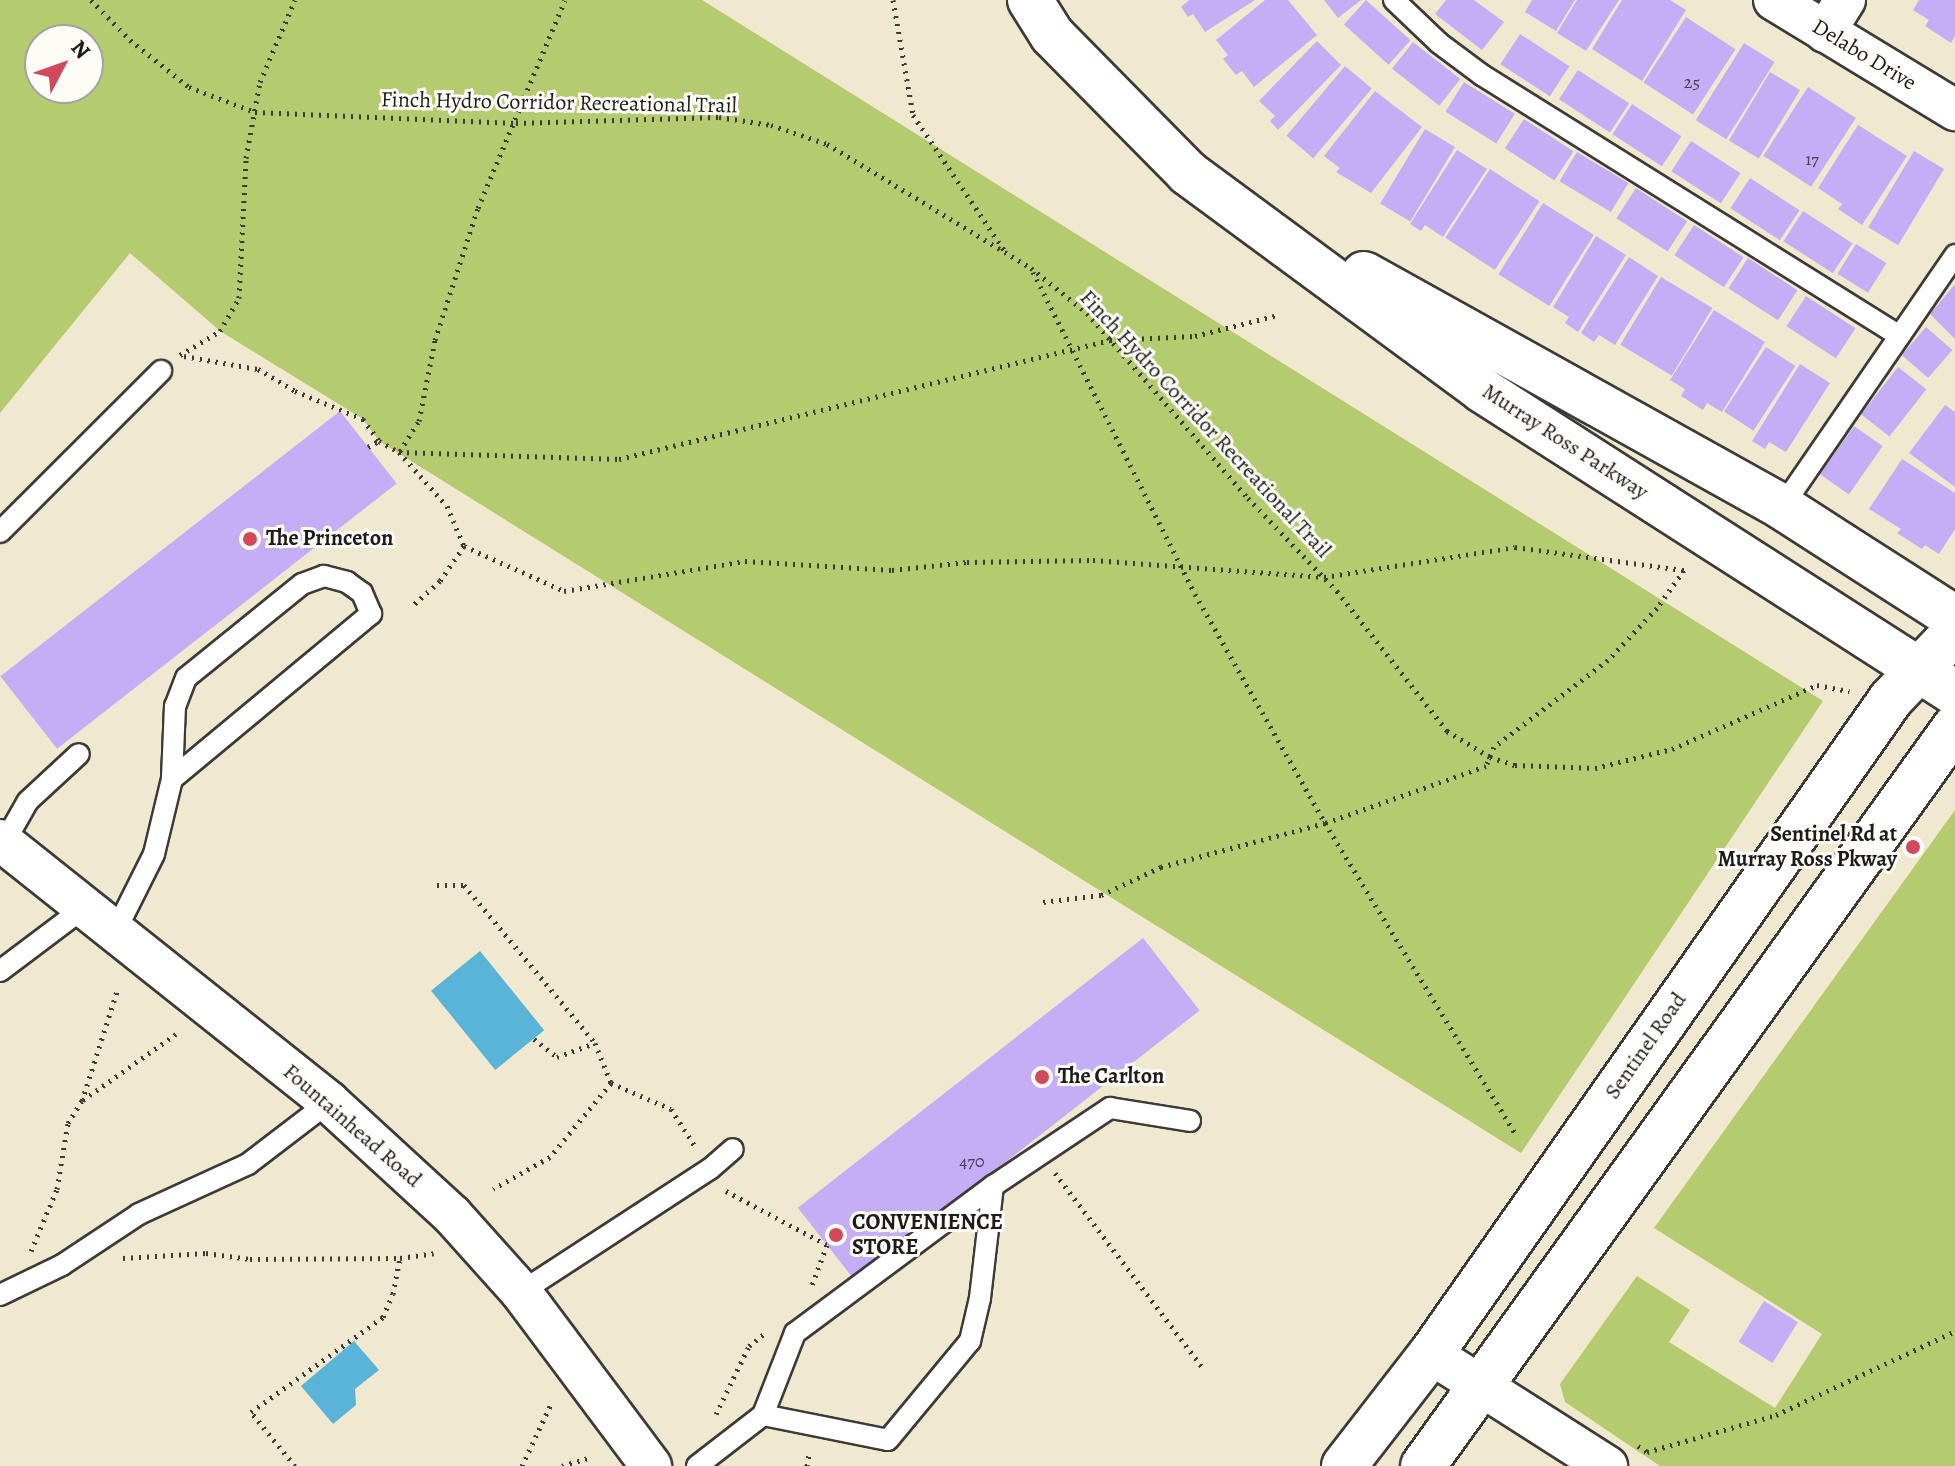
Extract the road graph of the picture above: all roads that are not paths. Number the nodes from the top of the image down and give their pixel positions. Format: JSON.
{"nodes":[{"id":1,"x":1030,"y":0,"type":"edge"},
{"id":2,"x":1394,"y":0,"type":"edge"},
{"id":3,"x":1774,"y":0,"type":"edge"},
{"id":4,"x":1835,"y":16,"type":"edge"},
{"id":5,"x":1955,"y":110,"type":"edge"},
{"id":6,"x":1188,"y":173,"type":"junction"},
{"id":7,"x":1955,"y":255,"type":"edge"},
{"id":8,"x":1899,"y":336,"type":"junction"},
{"id":9,"x":161,"y":371,"type":"road end"},
{"id":10,"x":1782,"y":507,"type":"junction"},
{"id":11,"x":0,"y":532,"type":"edge"},
{"id":12,"x":1955,"y":618,"type":"edge"},
{"id":13,"x":1955,"y":632,"type":"edge"},
{"id":14,"x":1937,"y":681,"type":"edge"},
{"id":15,"x":1955,"y":727,"type":"edge"},
{"id":16,"x":79,"y":754,"type":"dead end"},
{"id":17,"x":172,"y":779,"type":"junction"},
{"id":18,"x":2,"y":842,"type":"edge"},
{"id":19,"x":85,"y":907,"type":"junction"},
{"id":20,"x":115,"y":932,"type":"junction"},
{"id":21,"x":0,"y":971,"type":"edge"},
{"id":22,"x":329,"y":1102,"type":"junction"},
{"id":23,"x":1190,"y":1121,"type":"dead end"},
{"id":24,"x":733,"y":1149,"type":"dead end"},
{"id":25,"x":993,"y":1186,"type":"junction"},
{"id":26,"x":7,"y":1292,"type":"edge"},
{"id":27,"x":521,"y":1292,"type":"junction"},
{"id":28,"x":1431,"y":1354,"type":"junction"},
{"id":29,"x":1484,"y":1387,"type":"junction"},
{"id":30,"x":763,"y":1415,"type":"junction"},
{"id":31,"x":1621,"y":1455,"type":"edge"},
{"id":32,"x":651,"y":1466,"type":"edge"},
{"id":33,"x":697,"y":1466,"type":"edge"},
{"id":34,"x":1344,"y":1466,"type":"edge"},
{"id":35,"x":1423,"y":1466,"type":"edge"}],
"edges":[{"from":1,"to":6,"type":"street","name":"Murray Ross Parkway"},
{"from":2,"to":8,"type":"lane"},
{"from":3,"to":4,"type":"street","name":"Delabo Drive"},
{"from":4,"to":5,"type":"street","name":"Delabo Drive"},
{"from":6,"to":10,"type":"street","name":"Murray Ross Parkway"},
{"from":6,"to":14,"type":"street","name":"Murray Ross Parkway"},
{"from":7,"to":8,"type":"lane"},
{"from":8,"to":10,"type":"lane"},
{"from":9,"to":11,"type":"lane"},
{"from":10,"to":12,"type":"street","name":"Murray Ross Parkway"},
{"from":13,"to":14,"type":"street","name":"Sentinel Road"},
{"from":14,"to":28,"type":"street","name":"Sentinel Road"},
{"from":15,"to":29,"type":"street"},
{"from":16,"to":18,"type":"lane"},
{"from":17,"to":17,"type":"lane"},
{"from":17,"to":20,"type":"lane"},
{"from":18,"to":19,"type":"street","name":"Fountainhead Road"},
{"from":19,"to":20,"type":"street","name":"Fountainhead Road"},
{"from":19,"to":21,"type":"lane"},
{"from":20,"to":22,"type":"street","name":"Fountainhead Road"},
{"from":22,"to":26,"type":"lane"},
{"from":22,"to":27,"type":"street","name":"Fountainhead Road"},
{"from":23,"to":25,"type":"lane"},
{"from":24,"to":27,"type":"lane"},
{"from":25,"to":30,"type":"lane"},
{"from":25,"to":30,"type":"lane"},
{"from":27,"to":32,"type":"street","name":"Fountainhead Road"},
{"from":28,"to":29,"type":"street"},
{"from":28,"to":34,"type":"street","name":"Sentinel Road"},
{"from":29,"to":31,"type":"street"},
{"from":29,"to":35,"type":"street"},
{"from":30,"to":33,"type":"lane"}]}
